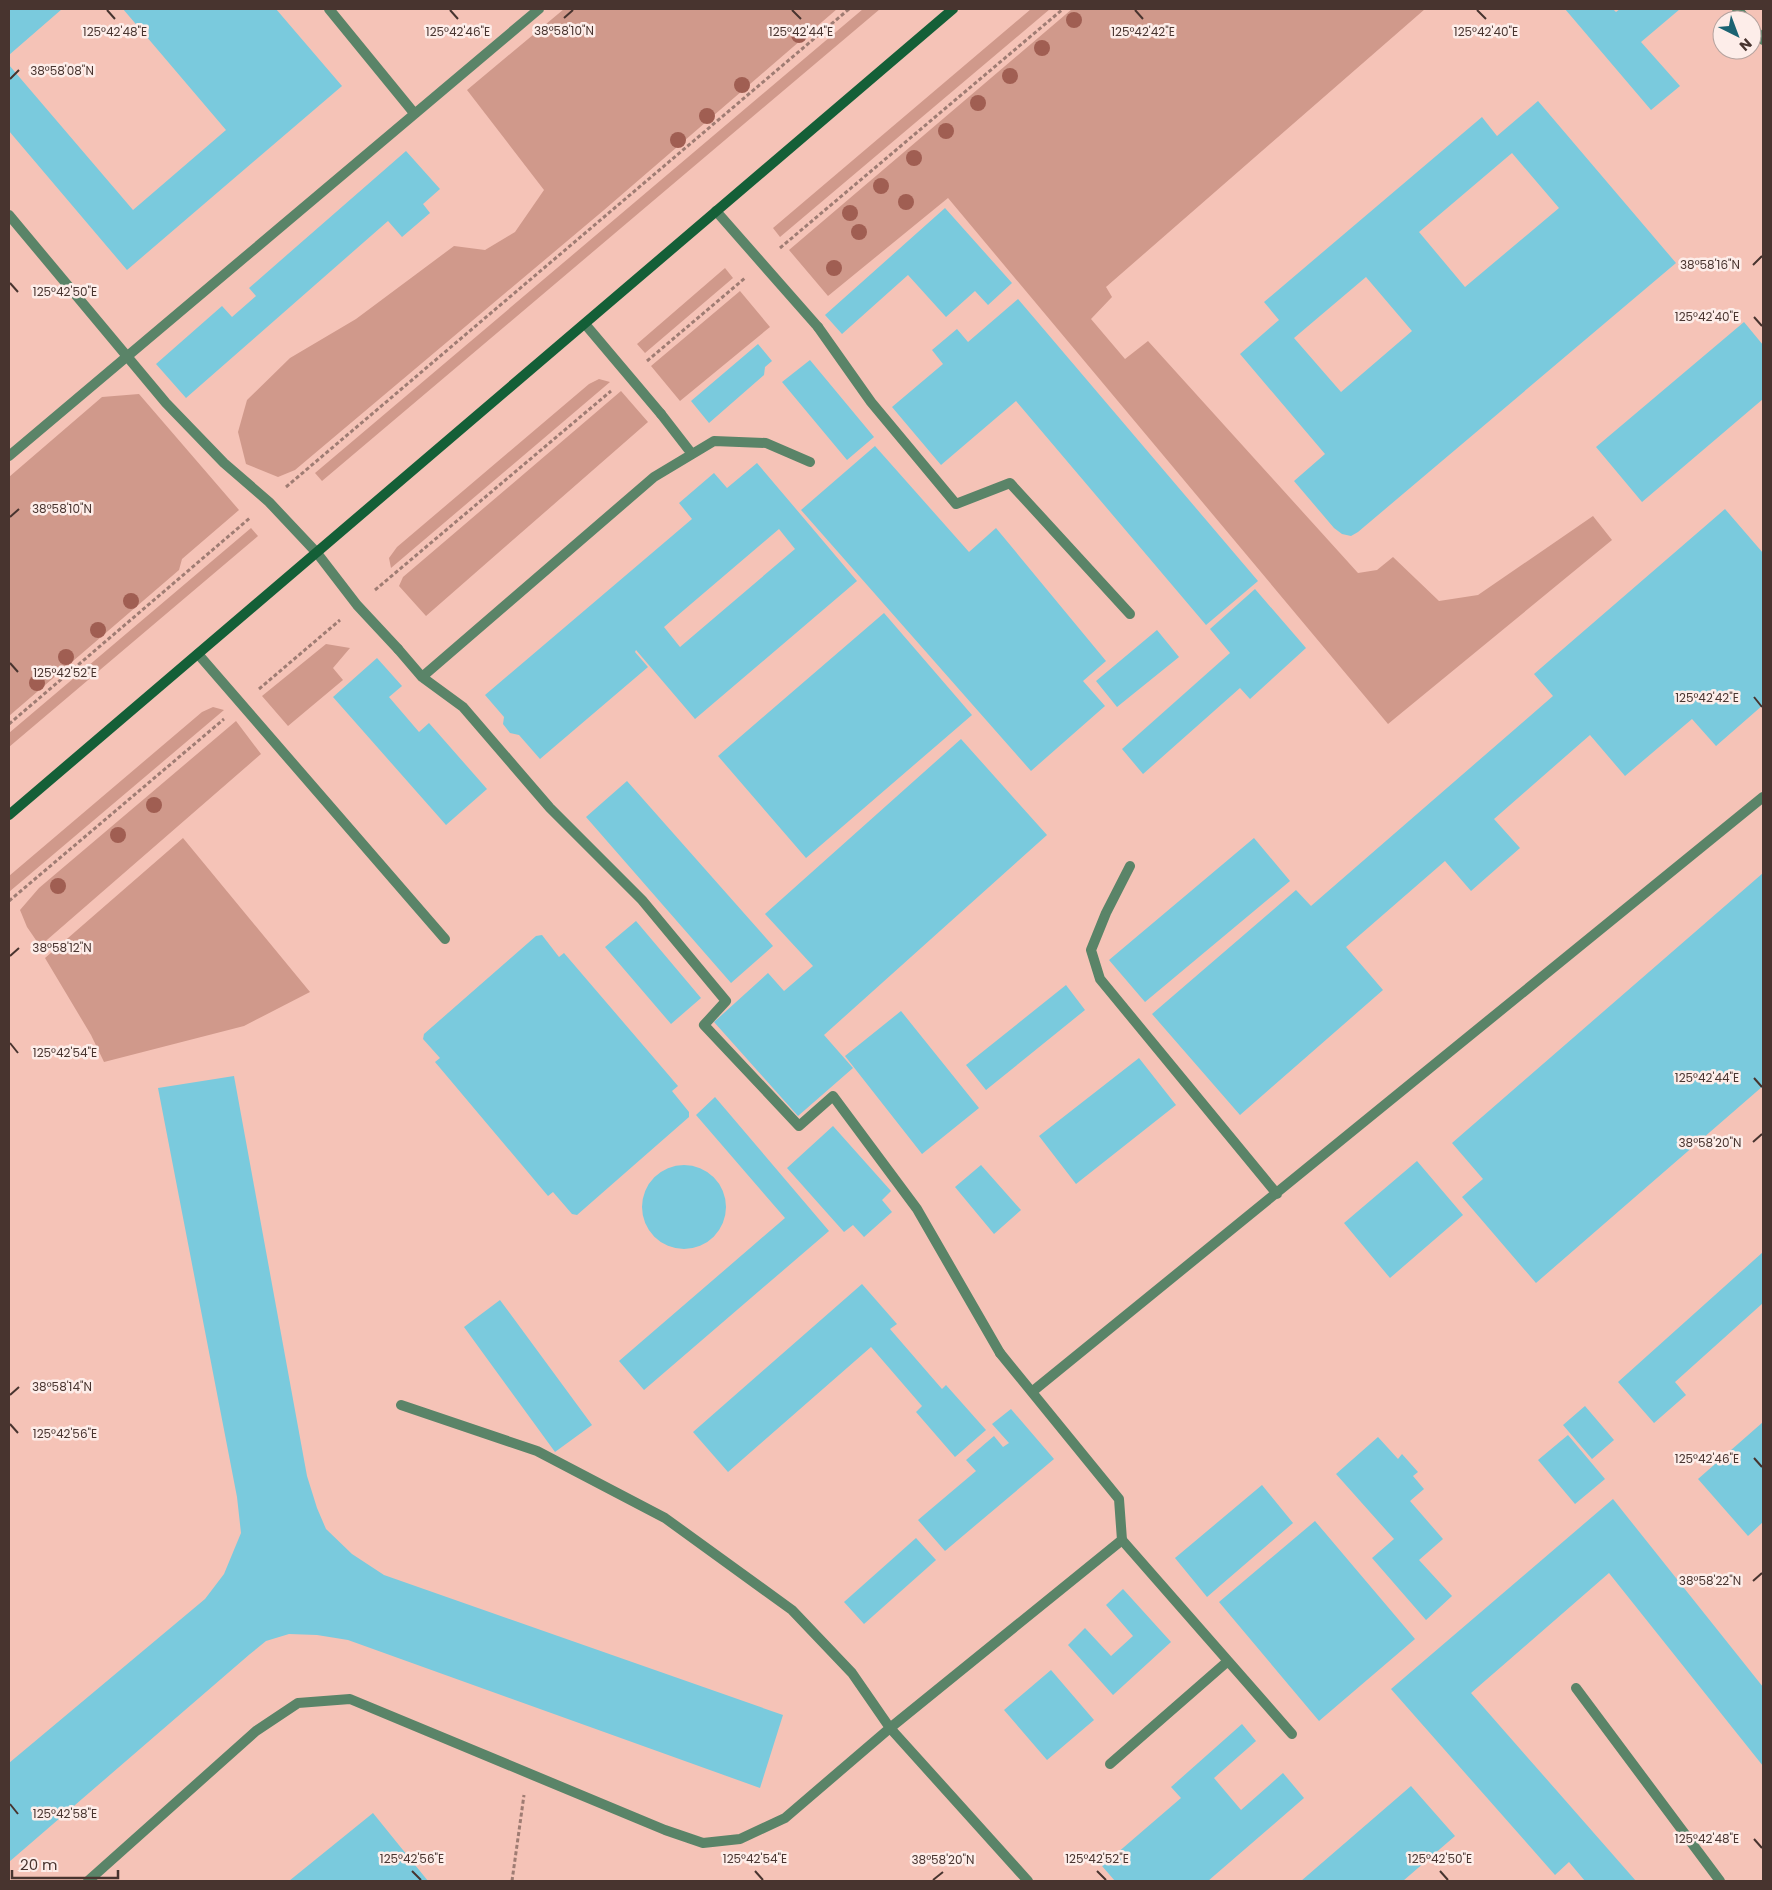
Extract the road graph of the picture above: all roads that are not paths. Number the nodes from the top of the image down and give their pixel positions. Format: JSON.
{"nodes":[{"id":1,"x":329,"y":9,"type":"edge"},
{"id":2,"x":539,"y":9,"type":"edge"},
{"id":3,"x":953,"y":9,"type":"edge"},
{"id":4,"x":414,"y":113,"type":"junction"},
{"id":5,"x":716,"y":211,"type":"junction"},
{"id":6,"x":9,"y":215,"type":"edge"},
{"id":7,"x":584,"y":324,"type":"junction"},
{"id":8,"x":126,"y":356,"type":"junction"},
{"id":9,"x":692,"y":454,"type":"junction"},
{"id":10,"x":9,"y":456,"type":"edge"},
{"id":11,"x":810,"y":462,"type":"dead end"},
{"id":12,"x":317,"y":553,"type":"junction"},
{"id":13,"x":1130,"y":614,"type":"dead end"},
{"id":14,"x":198,"y":654,"type":"junction"},
{"id":15,"x":422,"y":677,"type":"junction"},
{"id":16,"x":1763,"y":797,"type":"edge"},
{"id":17,"x":9,"y":815,"type":"edge"},
{"id":18,"x":1130,"y":866,"type":"dead end"},
{"id":19,"x":445,"y":939,"type":"dead end"},
{"id":20,"x":1277,"y":1194,"type":"junction"},
{"id":21,"x":1033,"y":1391,"type":"junction"},
{"id":22,"x":401,"y":1406,"type":"dead end"},
{"id":23,"x":1122,"y":1540,"type":"junction"},
{"id":24,"x":1228,"y":1661,"type":"junction"},
{"id":25,"x":1576,"y":1688,"type":"dead end"},
{"id":26,"x":890,"y":1728,"type":"junction"},
{"id":27,"x":1292,"y":1734,"type":"dead end"},
{"id":28,"x":1110,"y":1764,"type":"dead end"},
{"id":29,"x":88,"y":1881,"type":"edge"},
{"id":30,"x":1028,"y":1881,"type":"edge"},
{"id":31,"x":1720,"y":1881,"type":"edge"}],
"edges":[{"from":1,"to":4,"type":"street"},
{"from":2,"to":4,"type":"street"},
{"from":3,"to":5,"type":"main road"},
{"from":4,"to":8,"type":"street"},
{"from":5,"to":7,"type":"main road"},
{"from":5,"to":13,"type":"street"},
{"from":6,"to":8,"type":"street"},
{"from":7,"to":9,"type":"street"},
{"from":7,"to":12,"type":"main road"},
{"from":8,"to":10,"type":"street"},
{"from":8,"to":12,"type":"street"},
{"from":9,"to":11,"type":"street"},
{"from":9,"to":15,"type":"street"},
{"from":12,"to":14,"type":"main road"},
{"from":12,"to":15,"type":"street"},
{"from":14,"to":17,"type":"main road"},
{"from":14,"to":19,"type":"street"},
{"from":15,"to":21,"type":"street"},
{"from":16,"to":20,"type":"street"},
{"from":18,"to":20,"type":"street"},
{"from":20,"to":21,"type":"street"},
{"from":21,"to":23,"type":"street"},
{"from":22,"to":26,"type":"street"},
{"from":23,"to":24,"type":"street"},
{"from":23,"to":26,"type":"street"},
{"from":24,"to":27,"type":"street"},
{"from":24,"to":28,"type":"street"},
{"from":25,"to":31,"type":"street"},
{"from":26,"to":29,"type":"street"},
{"from":26,"to":30,"type":"street"}]}
